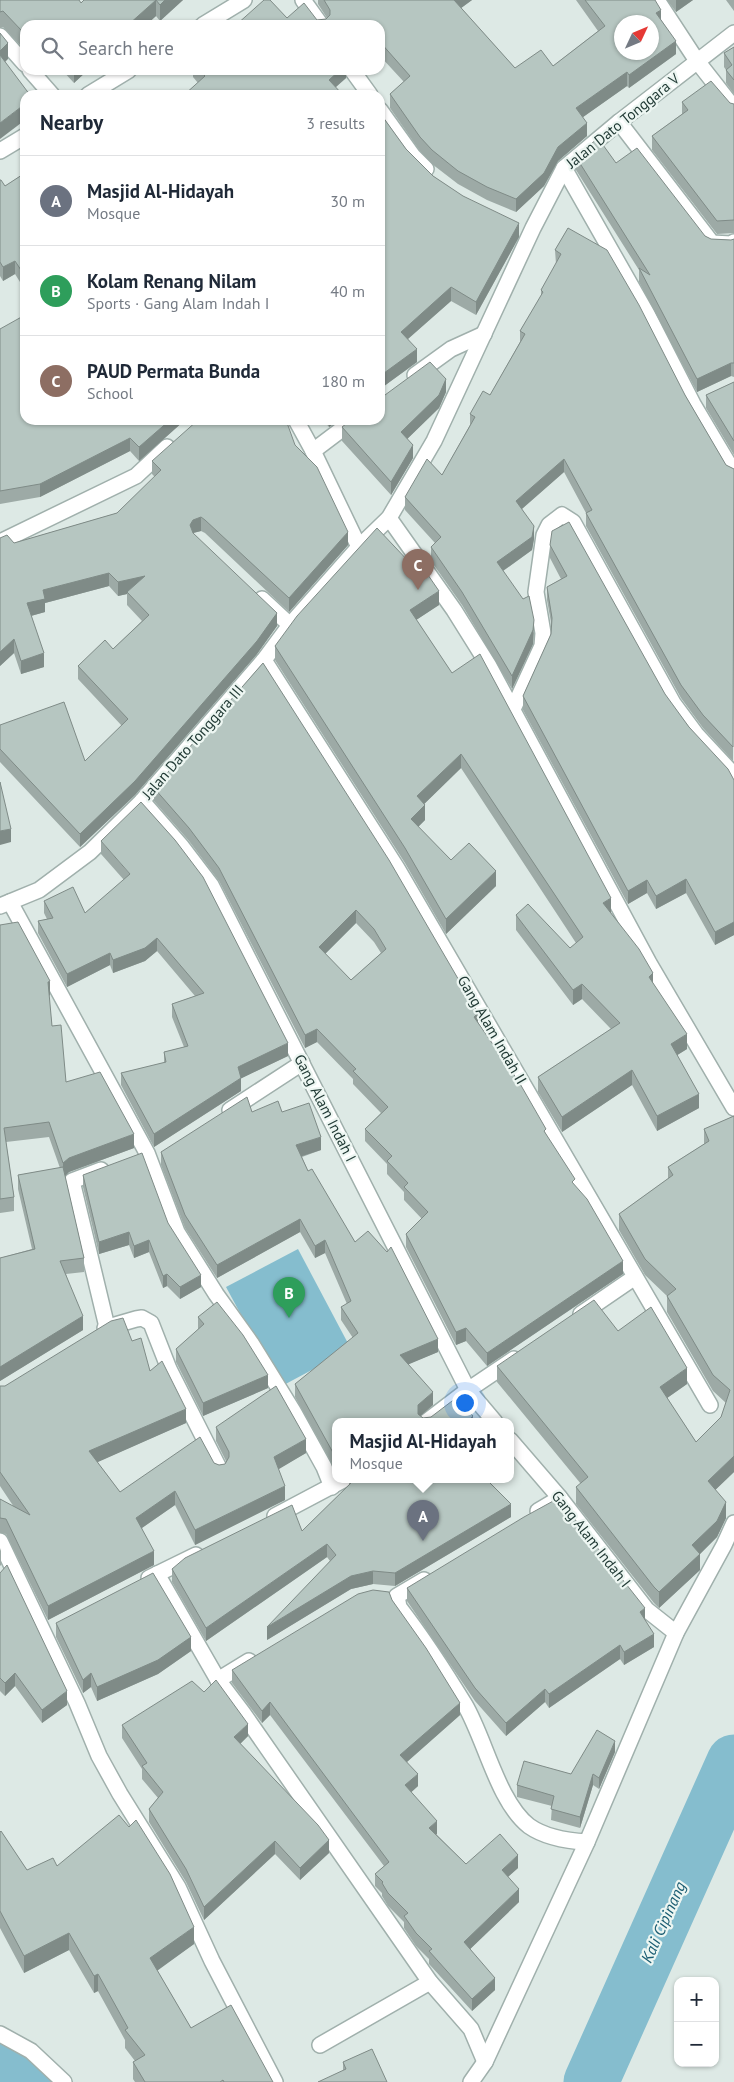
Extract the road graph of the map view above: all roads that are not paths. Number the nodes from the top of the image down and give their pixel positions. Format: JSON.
{"nodes":[{"id":1,"x":244,"y":0,"type":"edge"},
{"id":2,"x":303,"y":0,"type":"edge"},
{"id":3,"x":656,"y":0,"type":"edge"},
{"id":4,"x":211,"y":20,"type":"edge"},
{"id":5,"x":317,"y":20,"type":"edge"},
{"id":6,"x":734,"y":33,"type":"edge"},
{"id":7,"x":0,"y":36,"type":"edge"},
{"id":8,"x":20,"y":58,"type":"edge"},
{"id":9,"x":697,"y":61,"type":"junction"},
{"id":10,"x":34,"y":75,"type":"edge"},
{"id":11,"x":121,"y":75,"type":"edge"},
{"id":12,"x":356,"y":75,"type":"edge"},
{"id":13,"x":48,"y":90,"type":"edge"},
{"id":14,"x":96,"y":90,"type":"edge"},
{"id":15,"x":366,"y":90,"type":"edge"},
{"id":16,"x":734,"y":108,"type":"edge"},
{"id":17,"x":385,"y":117,"type":"edge"},
{"id":18,"x":619,"y":122,"type":"junction"},
{"id":19,"x":20,"y":139,"type":"edge"},
{"id":20,"x":0,"y":151,"type":"edge"},
{"id":21,"x":564,"y":168,"type":"junction"},
{"id":22,"x":438,"y":180,"type":"edge"},
{"id":23,"x":734,"y":242,"type":"edge"},
{"id":24,"x":484,"y":334,"type":"junction"},
{"id":25,"x":403,"y":384,"type":"edge"},
{"id":26,"x":710,"y":397,"type":"edge"},
{"id":27,"x":693,"y":404,"type":"junction"},
{"id":28,"x":299,"y":425,"type":"edge"},
{"id":29,"x":348,"y":425,"type":"edge"},
{"id":30,"x":180,"y":437,"type":"edge"},
{"id":31,"x":314,"y":451,"type":"junction"},
{"id":32,"x":734,"y":472,"type":"edge"},
{"id":33,"x":389,"y":518,"type":"junction"},
{"id":34,"x":0,"y":542,"type":"edge"},
{"id":35,"x":359,"y":547,"type":"junction"},
{"id":36,"x":255,"y":592,"type":"edge"},
{"id":37,"x":290,"y":625,"type":"junction"},
{"id":38,"x":264,"y":660,"type":"junction"},
{"id":39,"x":513,"y":709,"type":"junction"},
{"id":40,"x":734,"y":775,"type":"edge"},
{"id":41,"x":142,"y":801,"type":"junction"},
{"id":42,"x":5,"y":904,"type":"edge"},
{"id":43,"x":302,"y":1063,"type":"junction"},
{"id":44,"x":734,"y":1108,"type":"edge"},
{"id":45,"x":220,"y":1116,"type":"edge"},
{"id":46,"x":166,"y":1150,"type":"edge"},
{"id":47,"x":148,"y":1157,"type":"junction"},
{"id":48,"x":130,"y":1159,"type":"edge"},
{"id":49,"x":114,"y":1166,"type":"edge"},
{"id":50,"x":635,"y":1277,"type":"junction"},
{"id":51,"x":572,"y":1320,"type":"edge"},
{"id":52,"x":107,"y":1327,"type":"junction"},
{"id":53,"x":91,"y":1337,"type":"edge"},
{"id":54,"x":524,"y":1352,"type":"edge"},
{"id":55,"x":468,"y":1390,"type":"junction"},
{"id":56,"x":710,"y":1405,"type":"dead end"},
{"id":57,"x":431,"y":1418,"type":"edge"},
{"id":58,"x":492,"y":1418,"type":"edge"},
{"id":59,"x":514,"y":1445,"type":"edge"},
{"id":60,"x":220,"y":1470,"type":"edge"},
{"id":61,"x":332,"y":1476,"type":"edge"},
{"id":62,"x":338,"y":1483,"type":"edge"},
{"id":63,"x":560,"y":1498,"type":"junction"},
{"id":64,"x":528,"y":1518,"type":"edge"},
{"id":65,"x":266,"y":1521,"type":"edge"},
{"id":66,"x":734,"y":1523,"type":"edge"},
{"id":67,"x":0,"y":1541,"type":"edge"},
{"id":68,"x":208,"y":1549,"type":"edge"},
{"id":69,"x":438,"y":1572,"type":"edge"},
{"id":70,"x":157,"y":1574,"type":"junction"},
{"id":71,"x":139,"y":1583,"type":"edge"},
{"id":72,"x":380,"y":1594,"type":"edge"},
{"id":73,"x":397,"y":1596,"type":"junction"},
{"id":74,"x":61,"y":1624,"type":"edge"},
{"id":75,"x":44,"y":1633,"type":"junction"},
{"id":76,"x":676,"y":1633,"type":"junction"},
{"id":77,"x":265,"y":1651,"type":"edge"},
{"id":78,"x":218,"y":1680,"type":"junction"},
{"id":79,"x":587,"y":1842,"type":"junction"},
{"id":80,"x":430,"y":1982,"type":"junction"},
{"id":81,"x":0,"y":2034,"type":"edge"},
{"id":82,"x":320,"y":2045,"type":"dead end"},
{"id":83,"x":485,"y":2062,"type":"junction"},
{"id":84,"x":64,"y":2082,"type":"edge"},
{"id":85,"x":275,"y":2082,"type":"edge"},
{"id":86,"x":471,"y":2082,"type":"edge"}],
"edges":[{"from":1,"to":4,"type":"street"},
{"from":2,"to":5,"type":"street"},
{"from":3,"to":9,"type":"street"},
{"from":6,"to":9,"type":"street","name":"Jalan Dato Tonggara V"},
{"from":7,"to":8,"type":"street"},
{"from":9,"to":16,"type":"street"},
{"from":9,"to":18,"type":"street","name":"Jalan Dato Tonggara V"},
{"from":10,"to":13,"type":"street"},
{"from":11,"to":14,"type":"street"},
{"from":12,"to":15,"type":"street"},
{"from":17,"to":22,"type":"street"},
{"from":18,"to":21,"type":"street","name":"Jalan Dato Tonggara V"},
{"from":18,"to":23,"type":"street"},
{"from":19,"to":20,"type":"street"},
{"from":21,"to":24,"type":"street","name":"Jalan Dato Tonggara V"},
{"from":21,"to":27,"type":"street"},
{"from":24,"to":25,"type":"street"},
{"from":24,"to":33,"type":"street","name":"Jalan Dato Tonggara V"},
{"from":26,"to":27,"type":"street"},
{"from":27,"to":32,"type":"street"},
{"from":28,"to":31,"type":"street"},
{"from":29,"to":31,"type":"street"},
{"from":30,"to":34,"type":"street"},
{"from":31,"to":35,"type":"street"},
{"from":33,"to":35,"type":"street","name":"Jalan Dato Tonggara V"},
{"from":33,"to":39,"type":"street"},
{"from":35,"to":37,"type":"street","name":"Jalan Dato Tonggara III"},
{"from":36,"to":37,"type":"street"},
{"from":37,"to":38,"type":"street","name":"Jalan Dato Tonggara III"},
{"from":38,"to":41,"type":"street","name":"Jalan Dato Tonggara III"},
{"from":38,"to":50,"type":"street","name":"Gang Alam Indah II"},
{"from":39,"to":40,"type":"street"},
{"from":39,"to":44,"type":"street"},
{"from":41,"to":42,"type":"street","name":"Jalan Dato Tonggara III"},
{"from":41,"to":43,"type":"street","name":"Gang Alam Indah I"},
{"from":42,"to":47,"type":"street"},
{"from":43,"to":45,"type":"street"},
{"from":43,"to":55,"type":"street","name":"Gang Alam Indah I"},
{"from":46,"to":47,"type":"street"},
{"from":47,"to":48,"type":"street"},
{"from":47,"to":61,"type":"street"},
{"from":49,"to":52,"type":"street"},
{"from":50,"to":51,"type":"street"},
{"from":50,"to":56,"type":"street","name":"Gang Alam Indah II"},
{"from":52,"to":53,"type":"street"},
{"from":52,"to":60,"type":"street"},
{"from":54,"to":55,"type":"street"},
{"from":55,"to":57,"type":"street"},
{"from":55,"to":58,"type":"street","name":"Gang Alam Indah I"},
{"from":59,"to":63,"type":"street","name":"Gang Alam Indah I"},
{"from":62,"to":65,"type":"street"},
{"from":63,"to":64,"type":"street"},
{"from":63,"to":76,"type":"street","name":"Gang Alam Indah I"},
{"from":66,"to":76,"type":"street"},
{"from":67,"to":75,"type":"street"},
{"from":68,"to":70,"type":"street"},
{"from":69,"to":73,"type":"street"},
{"from":70,"to":71,"type":"street"},
{"from":70,"to":78,"type":"street"},
{"from":72,"to":73,"type":"street"},
{"from":73,"to":79,"type":"street"},
{"from":74,"to":75,"type":"street"},
{"from":75,"to":85,"type":"street"},
{"from":76,"to":79,"type":"street"},
{"from":77,"to":78,"type":"street"},
{"from":78,"to":80,"type":"street"},
{"from":79,"to":83,"type":"street"},
{"from":80,"to":82,"type":"street"},
{"from":80,"to":83,"type":"street"},
{"from":81,"to":84,"type":"street"},
{"from":83,"to":86,"type":"street"}]}
